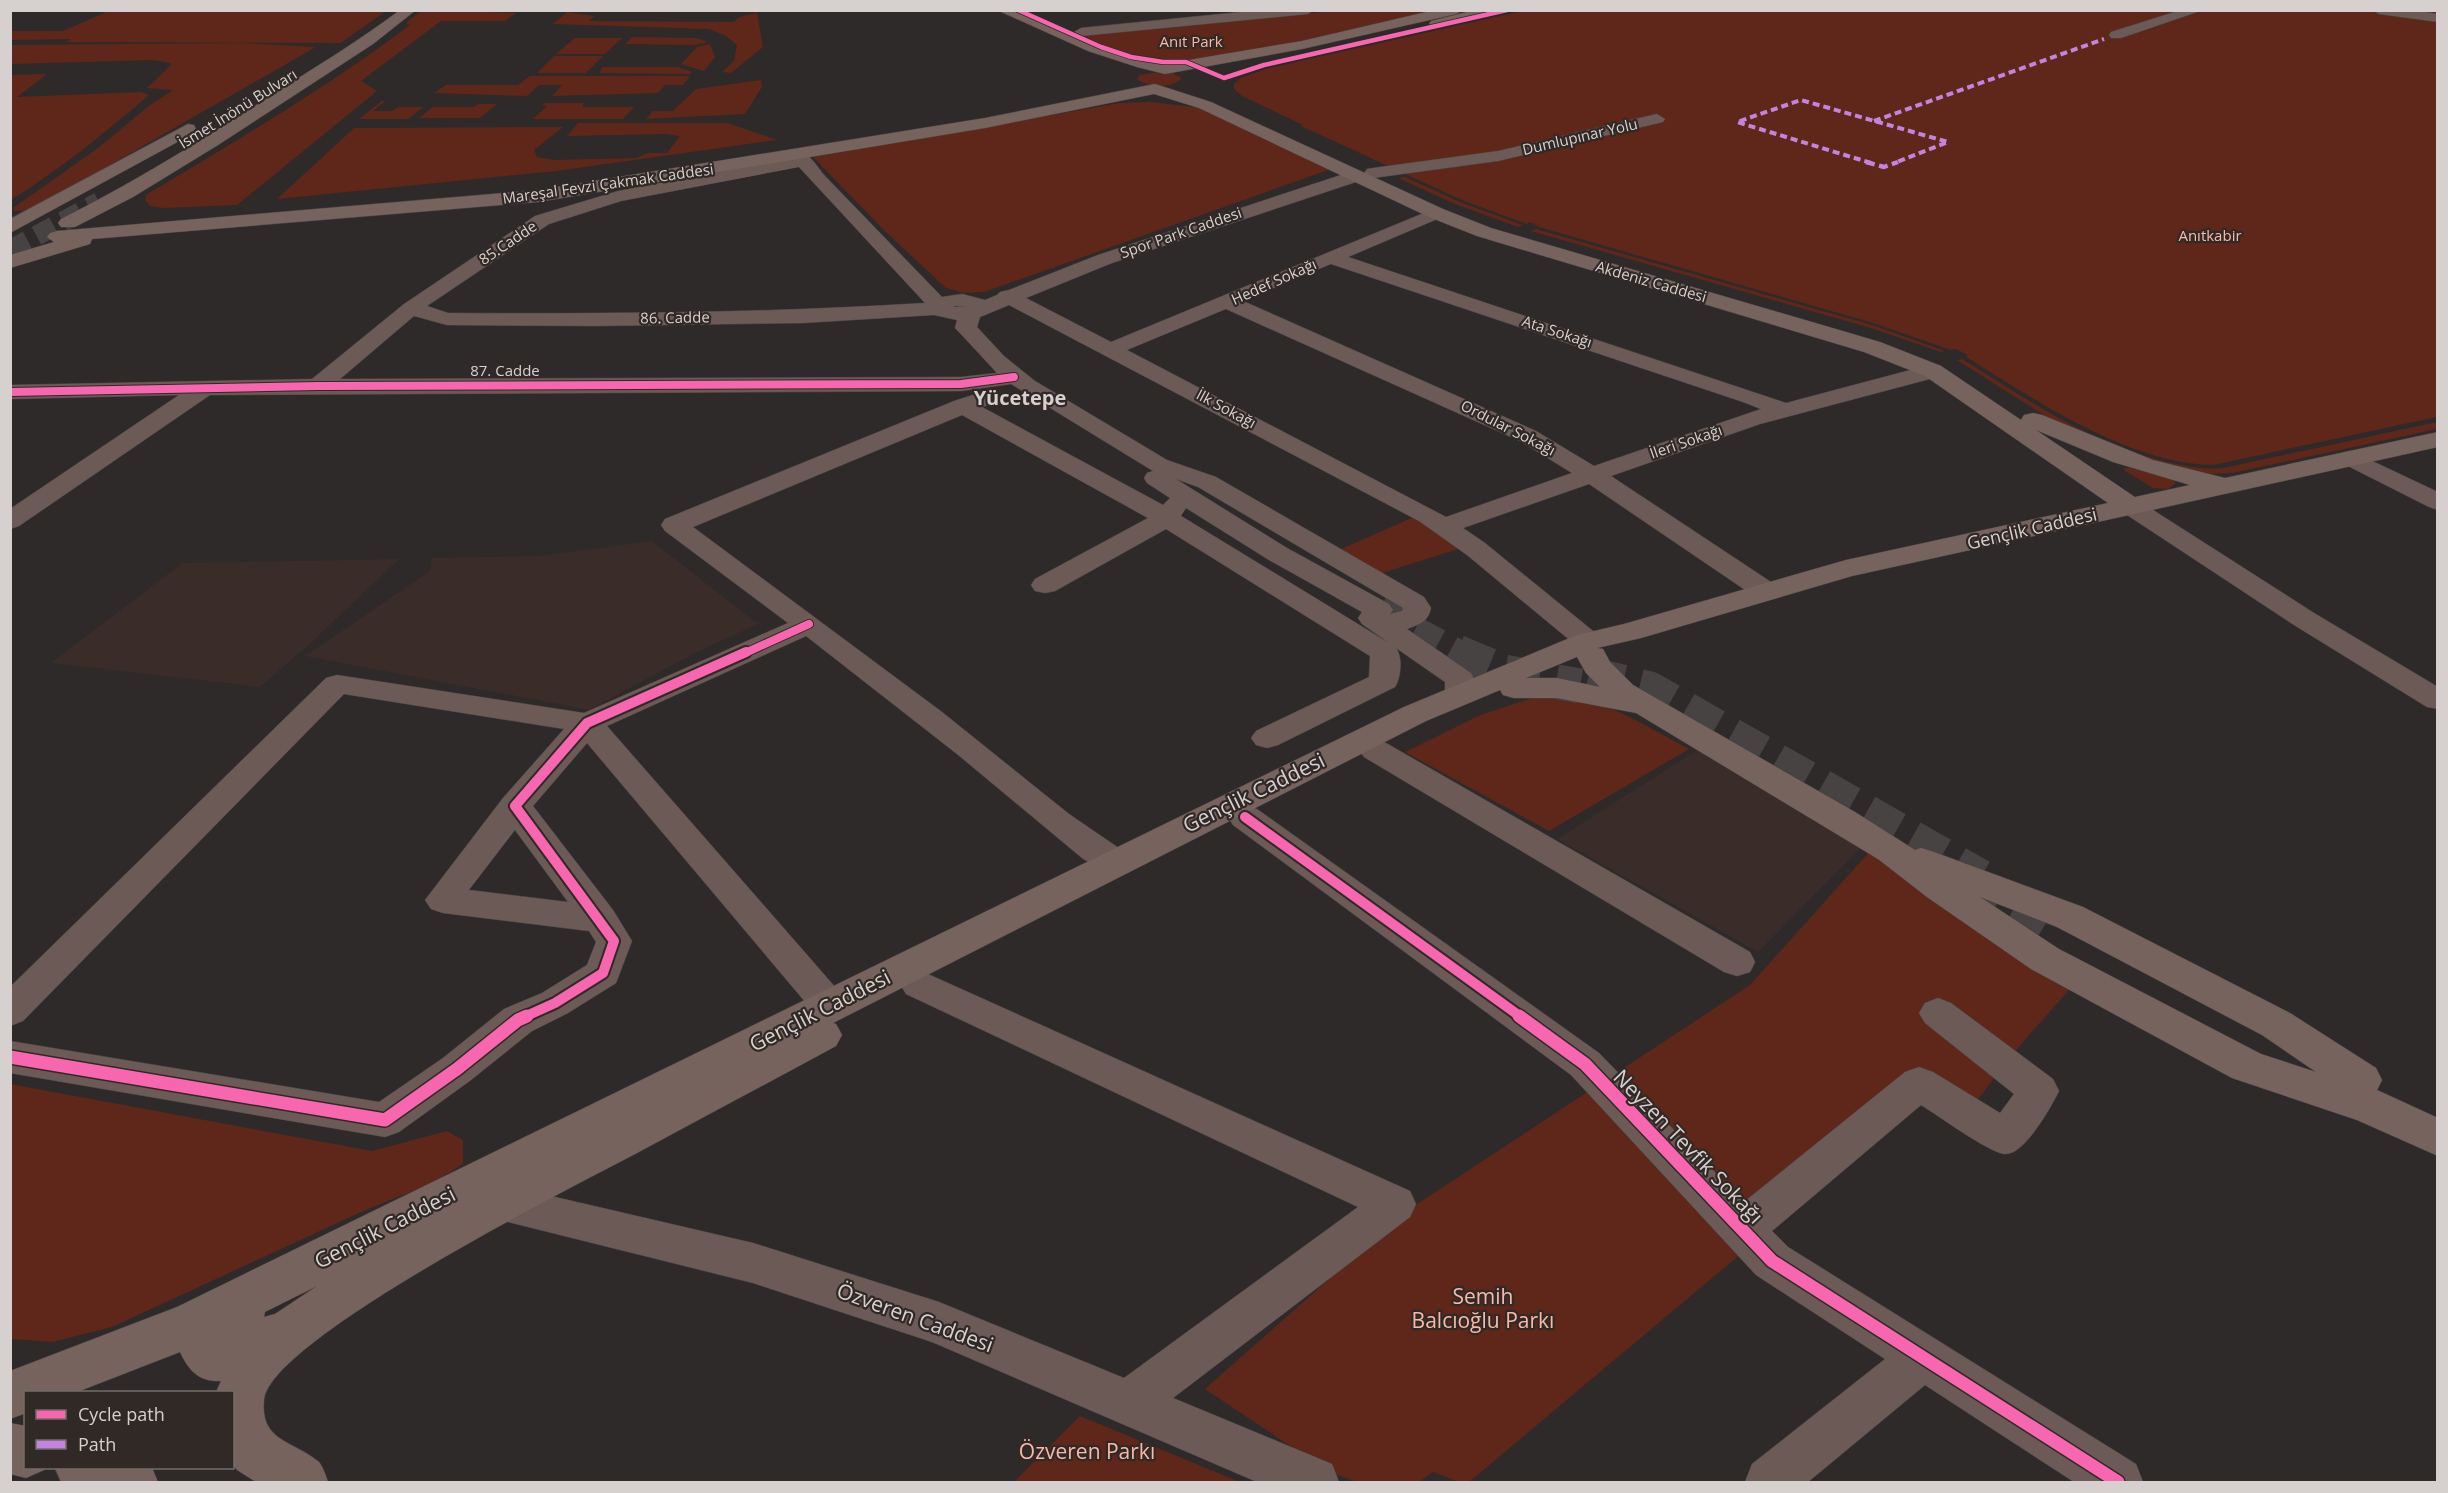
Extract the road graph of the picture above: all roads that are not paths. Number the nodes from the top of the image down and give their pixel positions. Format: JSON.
{"nodes":[{"id":1,"x":386,"y":10,"type":"edge"},
{"id":2,"x":410,"y":10,"type":"edge"},
{"id":3,"x":1148,"y":10,"type":"edge"},
{"id":4,"x":1308,"y":10,"type":"edge"},
{"id":5,"x":1456,"y":10,"type":"edge"},
{"id":6,"x":1495,"y":10,"type":"edge"},
{"id":7,"x":2197,"y":10,"type":"edge"},
{"id":8,"x":2379,"y":10,"type":"edge"},
{"id":9,"x":998,"y":13,"type":"edge"},
{"id":10,"x":2438,"y":18,"type":"edge"},
{"id":11,"x":1175,"y":23,"type":"junction"},
{"id":12,"x":1081,"y":32,"type":"dead end"},
{"id":13,"x":379,"y":35,"type":"junction"},
{"id":14,"x":2116,"y":35,"type":"dead end"},
{"id":15,"x":341,"y":43,"type":"junction"},
{"id":16,"x":323,"y":50,"type":"dead end"},
{"id":17,"x":1165,"y":69,"type":"junction"},
{"id":18,"x":1125,"y":77,"type":"junction"},
{"id":19,"x":1191,"y":80,"type":"junction"},
{"id":20,"x":264,"y":88,"type":"dead end"},
{"id":21,"x":1155,"y":89,"type":"junction"},
{"id":22,"x":1657,"y":119,"type":"dead end"},
{"id":23,"x":798,"y":154,"type":"junction"},
{"id":24,"x":1365,"y":174,"type":"junction"},
{"id":25,"x":130,"y":198,"type":"junction"},
{"id":26,"x":95,"y":203,"type":"junction"},
{"id":27,"x":1436,"y":213,"type":"junction"},
{"id":28,"x":169,"y":219,"type":"junction"},
{"id":29,"x":60,"y":227,"type":"junction"},
{"id":30,"x":16,"y":228,"type":"edge"},
{"id":31,"x":137,"y":229,"type":"junction"},
{"id":32,"x":10,"y":243,"type":"edge"},
{"id":33,"x":10,"y":257,"type":"edge"},
{"id":34,"x":1330,"y":257,"type":"junction"},
{"id":35,"x":10,"y":262,"type":"edge"},
{"id":36,"x":1007,"y":296,"type":"junction"},
{"id":37,"x":1228,"y":302,"type":"junction"},
{"id":38,"x":956,"y":306,"type":"junction"},
{"id":39,"x":411,"y":308,"type":"junction"},
{"id":40,"x":1112,"y":349,"type":"junction"},
{"id":41,"x":1933,"y":371,"type":"junction"},
{"id":42,"x":1013,"y":384,"type":"junction"},
{"id":43,"x":318,"y":386,"type":"junction"},
{"id":44,"x":10,"y":392,"type":"edge"},
{"id":45,"x":197,"y":394,"type":"junction"},
{"id":46,"x":10,"y":400,"type":"edge"},
{"id":47,"x":962,"y":406,"type":"junction"},
{"id":48,"x":1783,"y":410,"type":"junction"},
{"id":49,"x":2033,"y":420,"type":"junction"},
{"id":50,"x":2438,"y":439,"type":"edge"},
{"id":51,"x":2351,"y":458,"type":"junction"},
{"id":52,"x":1591,"y":474,"type":"junction"},
{"id":53,"x":2232,"y":484,"type":"junction"},
{"id":54,"x":1183,"y":494,"type":"junction"},
{"id":55,"x":2438,"y":502,"type":"edge"},
{"id":56,"x":2142,"y":504,"type":"junction"},
{"id":57,"x":1167,"y":518,"type":"junction"},
{"id":58,"x":10,"y":521,"type":"edge"},
{"id":59,"x":1444,"y":525,"type":"junction"},
{"id":60,"x":1045,"y":585,"type":"dead end"},
{"id":61,"x":1767,"y":591,"type":"junction"},
{"id":62,"x":1382,"y":610,"type":"junction"},
{"id":63,"x":809,"y":624,"type":"junction"},
{"id":64,"x":1590,"y":649,"type":"junction"},
{"id":65,"x":1514,"y":688,"type":"junction"},
{"id":66,"x":1460,"y":694,"type":"junction"},
{"id":67,"x":2438,"y":700,"type":"edge"},
{"id":68,"x":1651,"y":708,"type":"junction"},
{"id":69,"x":587,"y":723,"type":"junction"},
{"id":70,"x":1267,"y":738,"type":"dead end"},
{"id":71,"x":1374,"y":750,"type":"junction"},
{"id":72,"x":515,"y":806,"type":"junction"},
{"id":73,"x":1245,"y":817,"type":"junction"},
{"id":74,"x":1114,"y":862,"type":"junction"},
{"id":75,"x":600,"y":919,"type":"junction"},
{"id":76,"x":2047,"y":927,"type":"tunnel mouth"},
{"id":77,"x":1737,"y":962,"type":"dead end"},
{"id":78,"x":919,"y":984,"type":"junction"},
{"id":79,"x":17,"y":996,"type":"edge"},
{"id":80,"x":830,"y":1006,"type":"junction"},
{"id":81,"x":1938,"y":1013,"type":"dead end"},
{"id":82,"x":10,"y":1057,"type":"edge"},
{"id":83,"x":2361,"y":1092,"type":"junction"},
{"id":84,"x":2438,"y":1115,"type":"edge"},
{"id":85,"x":2438,"y":1138,"type":"edge"},
{"id":86,"x":500,"y":1203,"type":"junction"},
{"id":87,"x":1742,"y":1230,"type":"junction"},
{"id":88,"x":355,"y":1244,"type":"junction"},
{"id":89,"x":295,"y":1327,"type":"junction"},
{"id":90,"x":1922,"y":1358,"type":"junction"},
{"id":91,"x":10,"y":1395,"type":"edge"},
{"id":92,"x":1130,"y":1402,"type":"junction"},
{"id":93,"x":88,"y":1469,"type":"edge"},
{"id":94,"x":132,"y":1482,"type":"edge"},
{"id":95,"x":302,"y":1482,"type":"edge"},
{"id":96,"x":1314,"y":1482,"type":"edge"},
{"id":97,"x":1770,"y":1482,"type":"edge"},
{"id":98,"x":2118,"y":1482,"type":"edge"}],
"edges":[{"from":1,"to":15,"type":"main road","name":"İsmet İnönü Bulvarı"},
{"from":2,"to":13,"type":"main road"},
{"from":3,"to":11,"type":"street"},
{"from":4,"to":11,"type":"street"},
{"from":5,"to":17,"type":"main road"},
{"from":6,"to":19,"type":"main road"},
{"from":7,"to":14,"type":"street"},
{"from":8,"to":10,"type":"street"},
{"from":9,"to":17,"type":"main road"},
{"from":9,"to":18,"type":"main road"},
{"from":11,"to":12,"type":"street"},
{"from":13,"to":25,"type":"main road"},
{"from":13,"to":26,"type":"main road"},
{"from":15,"to":16,"type":"main road"},
{"from":15,"to":20,"type":"main road"},
{"from":15,"to":26,"type":"main road","name":"İsmet İnönü Bulvarı"},
{"from":17,"to":18,"type":"main road","name":"Mareşal Fevzi Çakmak Caddesi"},
{"from":17,"to":19,"type":"main road","name":"Akdeniz Caddesi"},
{"from":18,"to":21,"type":"main road","name":"Akdeniz Caddesi"},
{"from":18,"to":23,"type":"main road","name":"Mareşal Fevzi Çakmak Caddesi"},
{"from":19,"to":21,"type":"main road","name":"Mareşal Fevzi Çakmak Caddesi"},
{"from":19,"to":24,"type":"main road","name":"Akdeniz Caddesi"},
{"from":21,"to":23,"type":"main road","name":"Mareşal Fevzi Çakmak Caddesi"},
{"from":21,"to":24,"type":"main road","name":"Akdeniz Caddesi"},
{"from":22,"to":24,"type":"street","name":"Dumlupınar Yolu"},
{"from":23,"to":28,"type":"main road","name":"Mareşal Fevzi Çakmak Caddesi"},
{"from":23,"to":31,"type":"main road","name":"Mareşal Fevzi Çakmak Caddesi"},
{"from":23,"to":38,"type":"street"},
{"from":23,"to":39,"type":"street","name":"85.Cadde"},
{"from":24,"to":27,"type":"main road","name":"Akdeniz Caddesi"},
{"from":24,"to":36,"type":"street","name":"Spor Park Caddesi"},
{"from":24,"to":49,"type":"main road","name":"Akdeniz Caddesi"},
{"from":25,"to":28,"type":"main road"},
{"from":25,"to":29,"type":"main road"},
{"from":26,"to":29,"type":"main road"},
{"from":27,"to":34,"type":"street","name":"Hedef Sokağı"},
{"from":27,"to":41,"type":"main road","name":"Akdeniz Caddesi"},
{"from":28,"to":29,"type":"main road","name":"Mareşal Fevzi Çakmak Caddesi"},
{"from":29,"to":30,"type":"main road"},
{"from":29,"to":30,"type":"main road"},
{"from":29,"to":31,"type":"main road","name":"Mareşal Fevzi Çakmak Caddesi"},
{"from":29,"to":32,"type":"main road"},
{"from":29,"to":33,"type":"main road"},
{"from":31,"to":35,"type":"main road"},
{"from":34,"to":37,"type":"street","name":"Hedef Sokağı"},
{"from":34,"to":48,"type":"street","name":"Ata Sokağı"},
{"from":36,"to":38,"type":"street","name":"Spor Park Caddesi"},
{"from":36,"to":40,"type":"street","name":"İlk Sokağı"},
{"from":37,"to":40,"type":"street","name":"Hedef Sokağı"},
{"from":37,"to":52,"type":"street","name":"Ordular Sokağı"},
{"from":38,"to":39,"type":"street","name":"86. Cadde"},
{"from":38,"to":42,"type":"street"},
{"from":39,"to":43,"type":"street","name":"85.Cadde"},
{"from":40,"to":59,"type":"street","name":"İlk Sokağı"},
{"from":41,"to":48,"type":"street","name":"İleri Sokağı"},
{"from":41,"to":56,"type":"main road","name":"Akdeniz Caddesi"},
{"from":42,"to":43,"type":"street","name":"87. Cadde"},
{"from":42,"to":45,"type":"street","name":"87. Cadde"},
{"from":42,"to":47,"type":"street"},
{"from":42,"to":54,"type":"street"},
{"from":42,"to":62,"type":"street"},
{"from":43,"to":45,"type":"street","name":"87. Cadde"},
{"from":44,"to":45,"type":"street","name":"87. Cadde"},
{"from":45,"to":46,"type":"street","name":"87. Cadde"},
{"from":45,"to":58,"type":"street"},
{"from":47,"to":57,"type":"street"},
{"from":47,"to":63,"type":"street"},
{"from":48,"to":52,"type":"street","name":"İleri Sokağı"},
{"from":49,"to":53,"type":"main road"},
{"from":49,"to":56,"type":"main road"},
{"from":50,"to":51,"type":"main road","name":"Gençlik Caddesi"},
{"from":51,"to":53,"type":"main road","name":"Gençlik Caddesi"},
{"from":51,"to":55,"type":"street"},
{"from":52,"to":59,"type":"street","name":"İleri Sokağı"},
{"from":52,"to":61,"type":"street","name":"Ordular Sokağı"},
{"from":53,"to":56,"type":"main road","name":"Gençlik Caddesi"},
{"from":54,"to":57,"type":"street"},
{"from":54,"to":62,"type":"street"},
{"from":56,"to":61,"type":"main road","name":"Gençlik Caddesi"},
{"from":56,"to":67,"type":"street"},
{"from":57,"to":60,"type":"street"},
{"from":57,"to":70,"type":"street"},
{"from":59,"to":64,"type":"street","name":"İlk Sokağı"},
{"from":61,"to":64,"type":"main road","name":"Gençlik Caddesi"},
{"from":62,"to":66,"type":"street"},
{"from":63,"to":69,"type":"street"},
{"from":63,"to":74,"type":"street"},
{"from":64,"to":65,"type":"main road","name":"Gençlik Caddesi"},
{"from":64,"to":66,"type":"main road","name":"Gençlik Caddesi"},
{"from":64,"to":68,"type":"main road"},
{"from":65,"to":68,"type":"main road"},
{"from":65,"to":71,"type":"main road","name":"Gençlik Caddesi"},
{"from":66,"to":74,"type":"main road","name":"Gençlik Caddesi"},
{"from":68,"to":83,"type":"main road"},
{"from":69,"to":72,"type":"street"},
{"from":69,"to":79,"type":"street"},
{"from":69,"to":80,"type":"street"},
{"from":71,"to":73,"type":"main road","name":"Gençlik Caddesi"},
{"from":71,"to":77,"type":"street"},
{"from":72,"to":75,"type":"street"},
{"from":72,"to":75,"type":"street"},
{"from":73,"to":78,"type":"main road","name":"Gençlik Caddesi"},
{"from":73,"to":87,"type":"street","name":"Neyzen Tevfik Sokağı"},
{"from":74,"to":80,"type":"main road","name":"Gençlik Caddesi"},
{"from":75,"to":82,"type":"street"},
{"from":76,"to":83,"type":"main road"},
{"from":78,"to":86,"type":"main road","name":"Gençlik Caddesi"},
{"from":78,"to":92,"type":"street"},
{"from":80,"to":88,"type":"main road","name":"Gençlik Caddesi"},
{"from":81,"to":87,"type":"street"},
{"from":83,"to":84,"type":"main road"},
{"from":83,"to":85,"type":"main road"},
{"from":86,"to":89,"type":"main road","name":"Gençlik Caddesi"},
{"from":86,"to":92,"type":"street","name":"Özveren Caddesi"},
{"from":87,"to":90,"type":"street","name":"Neyzen Tevfik Sokağı"},
{"from":88,"to":89,"type":"main road"},
{"from":88,"to":91,"type":"main road","name":"Gençlik Caddesi"},
{"from":89,"to":95,"type":"main road"},
{"from":90,"to":97,"type":"street"},
{"from":90,"to":98,"type":"street","name":"Neyzen Tevfik Sokağı"},
{"from":92,"to":96,"type":"street","name":"Özveren Caddesi"},
{"from":93,"to":94,"type":"main road"}]}
